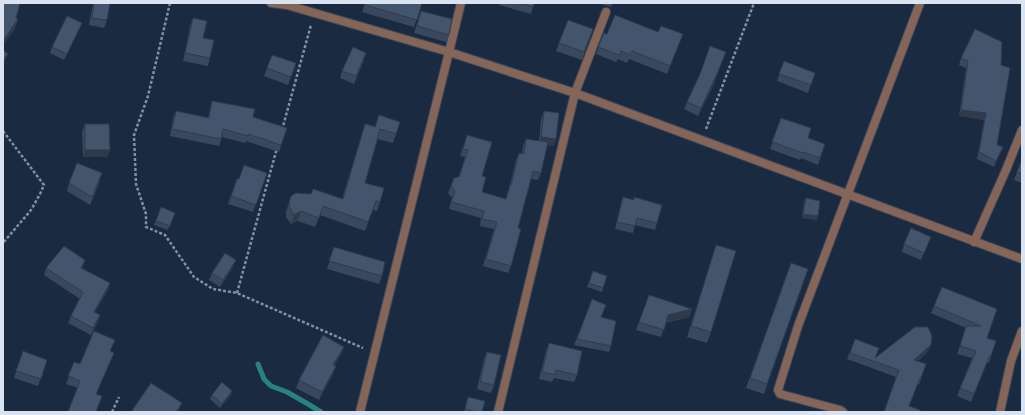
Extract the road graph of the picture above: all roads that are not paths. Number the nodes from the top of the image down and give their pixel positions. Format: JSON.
{"nodes":[{"id":1,"x":271,"y":3,"type":"edge"},
{"id":2,"x":461,"y":3,"type":"edge"},
{"id":3,"x":920,"y":3,"type":"edge"},
{"id":4,"x":606,"y":12,"type":"dead end"},
{"id":5,"x":449,"y":52,"type":"junction"},
{"id":6,"x":575,"y":94,"type":"junction"},
{"id":7,"x":1022,"y":130,"type":"edge"},
{"id":8,"x":848,"y":195,"type":"junction"},
{"id":9,"x":974,"y":242,"type":"junction"},
{"id":10,"x":1022,"y":259,"type":"edge"},
{"id":11,"x":1022,"y":331,"type":"edge"},
{"id":12,"x":360,"y":412,"type":"edge"},
{"id":13,"x":498,"y":412,"type":"edge"},
{"id":14,"x":842,"y":412,"type":"edge"},
{"id":15,"x":1000,"y":412,"type":"edge"}],
"edges":[{"from":1,"to":5,"type":"street"},
{"from":2,"to":5,"type":"street"},
{"from":3,"to":8,"type":"street"},
{"from":4,"to":6,"type":"street"},
{"from":5,"to":6,"type":"street"},
{"from":5,"to":12,"type":"street"},
{"from":6,"to":8,"type":"street"},
{"from":6,"to":13,"type":"street"},
{"from":7,"to":9,"type":"street"},
{"from":8,"to":9,"type":"street"},
{"from":8,"to":14,"type":"street"},
{"from":9,"to":10,"type":"street"},
{"from":11,"to":15,"type":"street"}]}
